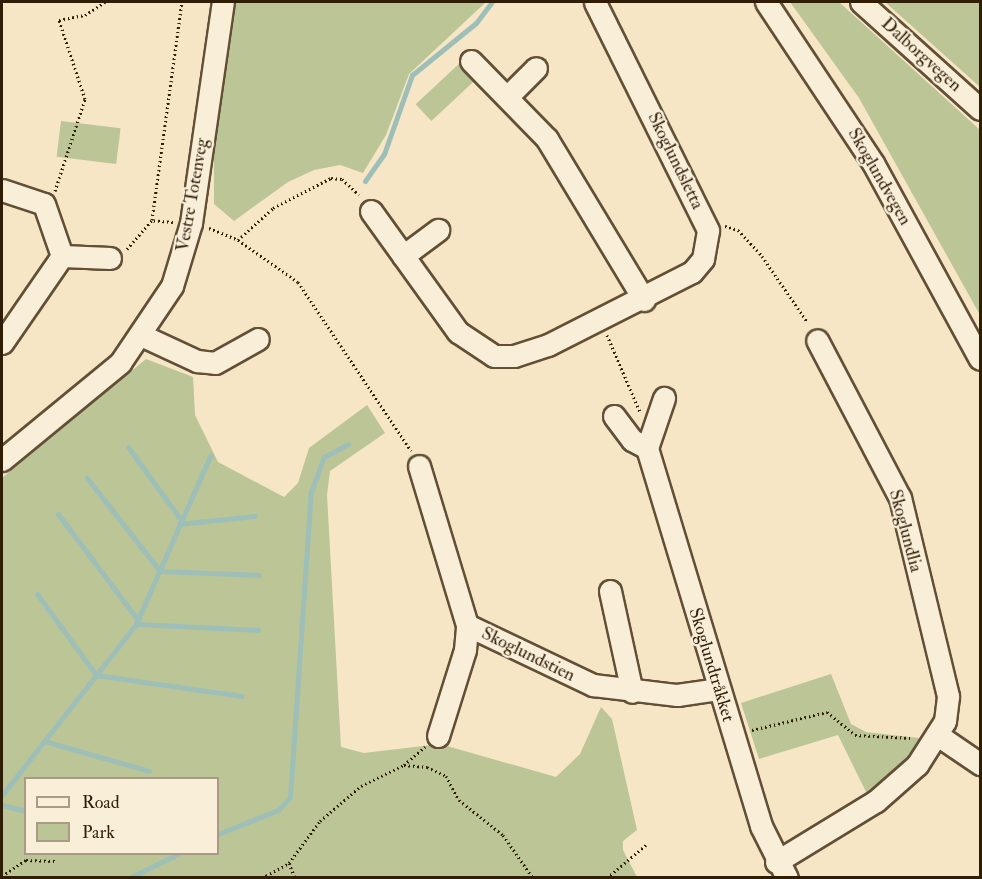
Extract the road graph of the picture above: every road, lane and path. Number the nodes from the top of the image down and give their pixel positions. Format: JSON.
{"nodes":[{"id":1,"x":105,"y":2,"type":"edge"},
{"id":2,"x":182,"y":2,"type":"edge"},
{"id":3,"x":223,"y":2,"type":"edge"},
{"id":4,"x":595,"y":2,"type":"edge"},
{"id":5,"x":766,"y":2,"type":"edge"},
{"id":6,"x":861,"y":2,"type":"edge"},
{"id":7,"x":471,"y":61,"type":"dead end"},
{"id":8,"x":536,"y":68,"type":"dead end"},
{"id":9,"x":509,"y":95,"type":"junction"},
{"id":10,"x":981,"y":109,"type":"edge"},
{"id":11,"x":2,"y":190,"type":"edge"},
{"id":12,"x":44,"y":204,"type":"junction"},
{"id":13,"x":371,"y":211,"type":"joint"},
{"id":14,"x":152,"y":220,"type":"junction"},
{"id":15,"x":191,"y":223,"type":"junction"},
{"id":16,"x":438,"y":230,"type":"dead end"},
{"id":17,"x":708,"y":230,"type":"junction"},
{"id":18,"x":238,"y":240,"type":"junction"},
{"id":19,"x":62,"y":256,"type":"junction"},
{"id":20,"x":403,"y":256,"type":"junction"},
{"id":21,"x":110,"y":258,"type":"joint"},
{"id":22,"x":644,"y":300,"type":"junction"},
{"id":23,"x":599,"y":320,"type":"junction"},
{"id":24,"x":143,"y":336,"type":"junction"},
{"id":25,"x":258,"y":339,"type":"dead end"},
{"id":26,"x":817,"y":340,"type":"joint"},
{"id":27,"x":2,"y":343,"type":"edge"},
{"id":28,"x":981,"y":359,"type":"edge"},
{"id":29,"x":664,"y":398,"type":"dead end"},
{"id":30,"x":614,"y":416,"type":"dead end"},
{"id":31,"x":641,"y":416,"type":"dead end"},
{"id":32,"x":647,"y":448,"type":"junction"},
{"id":33,"x":2,"y":459,"type":"edge"},
{"id":34,"x":419,"y":466,"type":"joint"},
{"id":35,"x":610,"y":591,"type":"dead end"},
{"id":36,"x":467,"y":626,"type":"junction"},
{"id":37,"x":718,"y":689,"type":"junction"},
{"id":38,"x":632,"y":692,"type":"junction"},
{"id":39,"x":438,"y":736,"type":"joint"},
{"id":40,"x":939,"y":736,"type":"junction"},
{"id":41,"x":733,"y":737,"type":"junction"},
{"id":42,"x":981,"y":764,"type":"edge"},
{"id":43,"x":404,"y":765,"type":"junction"},
{"id":44,"x":646,"y":844,"type":"dead end"},
{"id":45,"x":55,"y":861,"type":"dead end"},
{"id":46,"x":289,"y":862,"type":"junction"},
{"id":47,"x":781,"y":870,"type":"edge"},
{"id":48,"x":2,"y":876,"type":"edge"},
{"id":49,"x":262,"y":878,"type":"edge"},
{"id":50,"x":296,"y":878,"type":"edge"},
{"id":51,"x":533,"y":878,"type":"edge"},
{"id":52,"x":607,"y":878,"type":"edge"}],
"edges":[{"from":1,"to":12,"type":"path"},
{"from":2,"to":14,"type":"path"},
{"from":3,"to":15,"type":"street","name":"Vestre Totenveg"},
{"from":4,"to":17,"type":"street","name":"Skoglundsletta"},
{"from":5,"to":28,"type":"street","name":"Skoglundvegen"},
{"from":6,"to":10,"type":"street","name":"Dalborgvegen"},
{"from":7,"to":9,"type":"street"},
{"from":8,"to":9,"type":"street"},
{"from":9,"to":22,"type":"street"},
{"from":11,"to":12,"type":"street"},
{"from":12,"to":19,"type":"street"},
{"from":13,"to":18,"type":"path"},
{"from":13,"to":20,"type":"street","name":"Skoglundsletta"},
{"from":14,"to":15,"type":"path"},
{"from":14,"to":21,"type":"path"},
{"from":15,"to":18,"type":"path"},
{"from":15,"to":24,"type":"street","name":"Vestre Totenveg"},
{"from":16,"to":20,"type":"street"},
{"from":17,"to":22,"type":"street","name":"Skoglundsletta"},
{"from":17,"to":26,"type":"path"},
{"from":18,"to":34,"type":"path"},
{"from":19,"to":21,"type":"street"},
{"from":19,"to":27,"type":"street"},
{"from":20,"to":23,"type":"street","name":"Skoglundsletta"},
{"from":22,"to":23,"type":"street","name":"Skoglundsletta"},
{"from":23,"to":31,"type":"path"},
{"from":24,"to":25,"type":"street"},
{"from":24,"to":33,"type":"street","name":"Vestre Totenveg"},
{"from":26,"to":40,"type":"street","name":"Skoglundlia"},
{"from":29,"to":32,"type":"street"},
{"from":30,"to":32,"type":"street"},
{"from":32,"to":37,"type":"street","name":"Skoglundtråkket"},
{"from":34,"to":36,"type":"street","name":"Skoglundstien"},
{"from":35,"to":38,"type":"street"},
{"from":36,"to":38,"type":"street","name":"Skoglundstien"},
{"from":36,"to":39,"type":"street"},
{"from":37,"to":38,"type":"street","name":"Skoglundstien"},
{"from":37,"to":41,"type":"street","name":"Skoglundtråkket"},
{"from":39,"to":43,"type":"path"},
{"from":40,"to":41,"type":"path"},
{"from":40,"to":42,"type":"street"},
{"from":40,"to":47,"type":"street","name":"Skoglundlia"},
{"from":41,"to":47,"type":"street","name":"Skoglundtråkket"},
{"from":43,"to":46,"type":"path"},
{"from":43,"to":51,"type":"path"},
{"from":44,"to":52,"type":"path"},
{"from":45,"to":48,"type":"path"},
{"from":46,"to":49,"type":"path"},
{"from":46,"to":50,"type":"path"}]}
